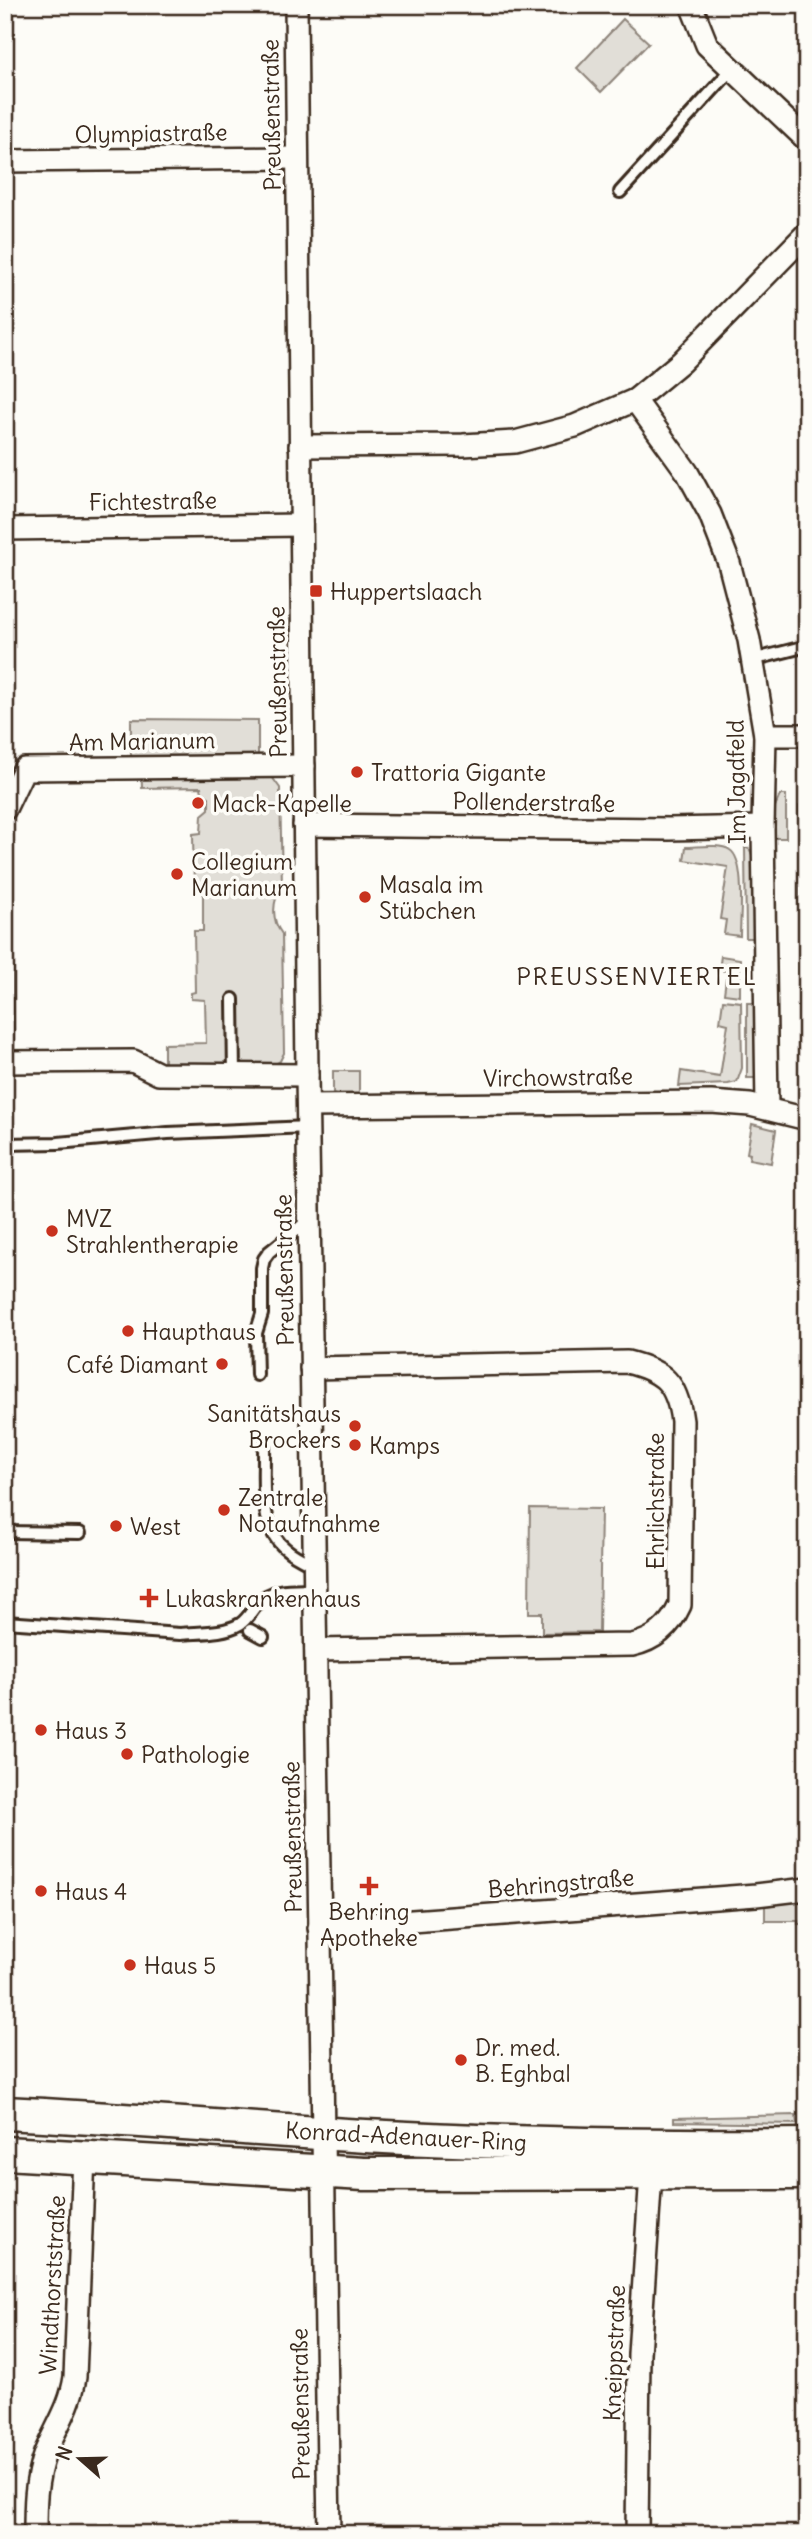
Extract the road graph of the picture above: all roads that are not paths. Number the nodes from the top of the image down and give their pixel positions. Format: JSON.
{"nodes":[{"id":1,"x":296,"y":5,"type":"edge"},
{"id":2,"x":691,"y":5,"type":"edge"},
{"id":3,"x":732,"y":69,"type":"junction"},
{"id":4,"x":807,"y":140,"type":"edge"},
{"id":5,"x":297,"y":158,"type":"junction"},
{"id":6,"x":5,"y":161,"type":"edge"},
{"id":7,"x":620,"y":192,"type":"dead end"},
{"id":8,"x":807,"y":233,"type":"edge"},
{"id":9,"x":635,"y":400,"type":"junction"},
{"id":10,"x":300,"y":446,"type":"junction"},
{"id":11,"x":301,"y":525,"type":"junction"},
{"id":12,"x":5,"y":529,"type":"edge"},
{"id":13,"x":807,"y":646,"type":"edge"},
{"id":14,"x":752,"y":660,"type":"junction"},
{"id":15,"x":765,"y":735,"type":"junction"},
{"id":16,"x":807,"y":735,"type":"edge"},
{"id":17,"x":304,"y":766,"type":"junction"},
{"id":18,"x":5,"y":808,"type":"edge"},
{"id":19,"x":304,"y":825,"type":"junction"},
{"id":20,"x":763,"y":827,"type":"junction"},
{"id":21,"x":233,"y":999,"type":"dead end"},
{"id":22,"x":14,"y":1067,"type":"edge"},
{"id":23,"x":234,"y":1075,"type":"junction"},
{"id":24,"x":307,"y":1075,"type":"junction"},
{"id":25,"x":767,"y":1108,"type":"junction"},
{"id":26,"x":308,"y":1116,"type":"junction"},
{"id":27,"x":807,"y":1119,"type":"edge"},
{"id":28,"x":5,"y":1144,"type":"edge"},
{"id":29,"x":309,"y":1220,"type":"junction"},
{"id":30,"x":311,"y":1367,"type":"junction"},
{"id":31,"x":257,"y":1375,"type":"dead end"},
{"id":32,"x":264,"y":1444,"type":"dead end"},
{"id":33,"x":5,"y":1532,"type":"edge"},
{"id":34,"x":80,"y":1533,"type":"dead end"},
{"id":35,"x":315,"y":1566,"type":"junction"},
{"id":36,"x":315,"y":1589,"type":"junction"},
{"id":37,"x":5,"y":1622,"type":"edge"},
{"id":38,"x":250,"y":1630,"type":"dead end"},
{"id":39,"x":263,"y":1637,"type":"dead end"},
{"id":40,"x":316,"y":1650,"type":"junction"},
{"id":41,"x":807,"y":1889,"type":"edge"},
{"id":42,"x":319,"y":1928,"type":"junction"},
{"id":43,"x":5,"y":2113,"type":"edge"},
{"id":44,"x":322,"y":2133,"type":"junction"},
{"id":45,"x":807,"y":2145,"type":"edge"},
{"id":46,"x":5,"y":2152,"type":"edge"},
{"id":47,"x":84,"y":2157,"type":"junction"},
{"id":48,"x":323,"y":2171,"type":"junction"},
{"id":49,"x":807,"y":2173,"type":"edge"},
{"id":50,"x":651,"y":2174,"type":"junction"},
{"id":51,"x":35,"y":2534,"type":"edge"},
{"id":52,"x":329,"y":2534,"type":"edge"},
{"id":53,"x":637,"y":2534,"type":"edge"}],
"edges":[{"from":1,"to":5,"type":"street","name":"Preußenstraße"},
{"from":2,"to":3,"type":"street"},
{"from":3,"to":4,"type":"street"},
{"from":3,"to":7,"type":"lane"},
{"from":5,"to":6,"type":"street","name":"Olympiastraße"},
{"from":5,"to":10,"type":"street","name":"Preußenstraße"},
{"from":8,"to":9,"type":"street"},
{"from":9,"to":10,"type":"street"},
{"from":9,"to":14,"type":"street","name":"Im Jagdfeld"},
{"from":10,"to":11,"type":"street","name":"Preußenstraße"},
{"from":11,"to":12,"type":"street","name":"Fichtestraße"},
{"from":11,"to":17,"type":"street","name":"Preußenstraße"},
{"from":13,"to":14,"type":"lane"},
{"from":14,"to":15,"type":"street","name":"Im Jagdfeld"},
{"from":15,"to":16,"type":"street"},
{"from":15,"to":20,"type":"street","name":"Im Jagdfeld"},
{"from":17,"to":18,"type":"street","name":"Am Marianum"},
{"from":17,"to":19,"type":"street","name":"Preußenstraße"},
{"from":19,"to":20,"type":"street","name":"Pollenderstraße"},
{"from":19,"to":24,"type":"street","name":"Preußenstraße"},
{"from":20,"to":25,"type":"street","name":"Im Jagdfeld"},
{"from":21,"to":23,"type":"lane"},
{"from":22,"to":23,"type":"street"},
{"from":23,"to":24,"type":"street"},
{"from":24,"to":26,"type":"street","name":"Preußenstraße"},
{"from":25,"to":26,"type":"street","name":"Virchowstraße"},
{"from":25,"to":27,"type":"street","name":"Virchowstraße"},
{"from":26,"to":28,"type":"lane"},
{"from":26,"to":29,"type":"street","name":"Preußenstraße"},
{"from":29,"to":30,"type":"street","name":"Preußenstraße"},
{"from":29,"to":31,"type":"lane"},
{"from":30,"to":35,"type":"street","name":"Preußenstraße"},
{"from":30,"to":40,"type":"street","name":"Ehrlichstraße"},
{"from":32,"to":35,"type":"lane"},
{"from":33,"to":34,"type":"lane"},
{"from":35,"to":36,"type":"street","name":"Preußenstraße"},
{"from":36,"to":37,"type":"lane"},
{"from":36,"to":40,"type":"street","name":"Preußenstraße"},
{"from":38,"to":39,"type":"lane"},
{"from":40,"to":42,"type":"street","name":"Preußenstraße"},
{"from":41,"to":42,"type":"street","name":"Behringstraße"},
{"from":42,"to":44,"type":"street","name":"Preußenstraße"},
{"from":43,"to":44,"type":"main road","name":"Konrad-Adenauer-Ring"},
{"from":44,"to":45,"type":"main road","name":"Konrad-Adenauer-Ring"},
{"from":44,"to":48,"type":"street","name":"Preußenstraße"},
{"from":46,"to":47,"type":"main road","name":"Konrad-Adenauer-Ring"},
{"from":47,"to":48,"type":"main road","name":"Konrad-Adenauer-Ring"},
{"from":47,"to":51,"type":"street","name":"Windthorststraße"},
{"from":48,"to":50,"type":"main road","name":"Konrad-Adenauer-Ring"},
{"from":48,"to":52,"type":"street","name":"Preußenstraße"},
{"from":49,"to":50,"type":"main road","name":"Konrad-Adenauer-Ring"},
{"from":50,"to":53,"type":"street","name":"Kneippstraße"}]}
